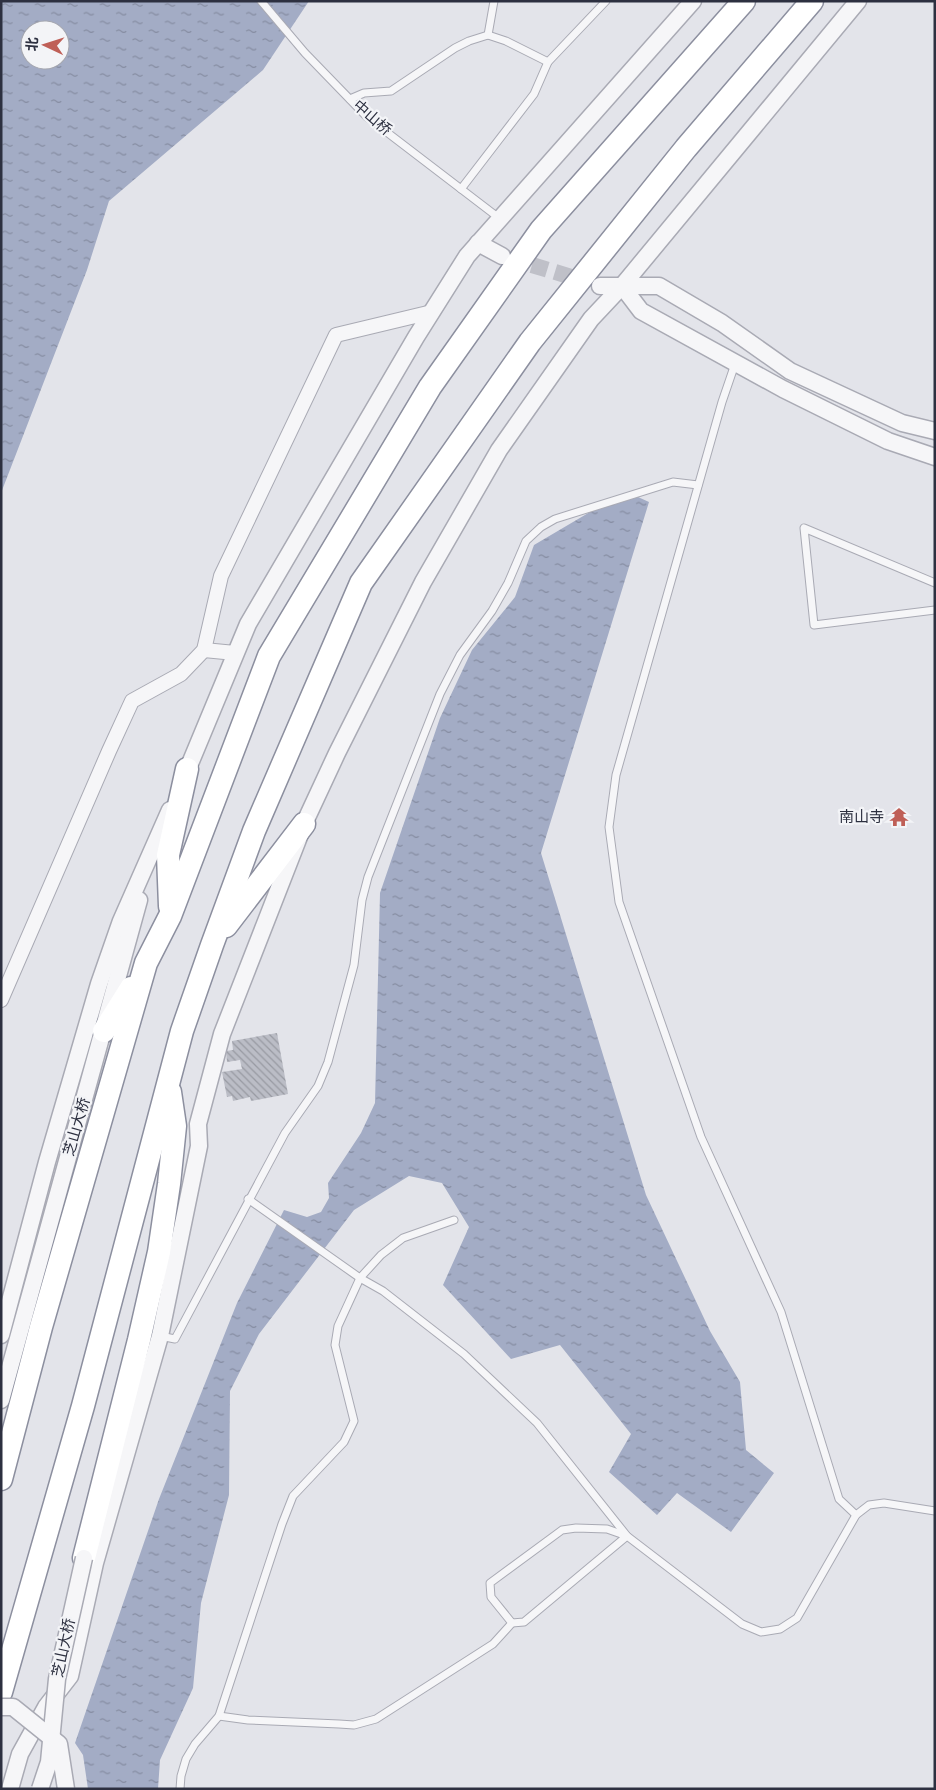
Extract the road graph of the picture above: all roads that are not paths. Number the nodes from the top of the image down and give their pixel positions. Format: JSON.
{"nodes":[{"id":1,"x":261,"y":1,"type":"edge"},
{"id":2,"x":494,"y":1,"type":"edge"},
{"id":3,"x":606,"y":1,"type":"edge"},
{"id":4,"x":693,"y":1,"type":"edge"},
{"id":5,"x":812,"y":1,"type":"edge"},
{"id":6,"x":825,"y":1,"type":"edge"},
{"id":7,"x":858,"y":1,"type":"edge"},
{"id":8,"x":737,"y":7,"type":"edge"},
{"id":9,"x":796,"y":20,"type":"junction"},
{"id":10,"x":488,"y":34,"type":"junction"},
{"id":11,"x":548,"y":62,"type":"junction"},
{"id":12,"x":350,"y":99,"type":"junction"},
{"id":13,"x":462,"y":189,"type":"junction"},
{"id":14,"x":499,"y":218,"type":"junction"},
{"id":15,"x":478,"y":243,"type":"junction"},
{"id":16,"x":502,"y":256,"type":"tunnel mouth"},
{"id":17,"x":600,"y":286,"type":"tunnel mouth"},
{"id":18,"x":622,"y":286,"type":"junction"},
{"id":19,"x":432,"y":312,"type":"junction"},
{"id":20,"x":736,"y":362,"type":"junction"},
{"id":21,"x":935,"y":431,"type":"edge"},
{"id":22,"x":935,"y":457,"type":"edge"},
{"id":23,"x":698,"y":485,"type":"junction"},
{"id":24,"x":935,"y":583,"type":"edge"},
{"id":25,"x":935,"y":610,"type":"edge"},
{"id":26,"x":204,"y":650,"type":"junction"},
{"id":27,"x":235,"y":653,"type":"junction"},
{"id":28,"x":187,"y":769,"type":"junction"},
{"id":29,"x":304,"y":824,"type":"junction"},
{"id":30,"x":152,"y":854,"type":"junction"},
{"id":31,"x":170,"y":916,"type":"junction"},
{"id":32,"x":212,"y":945,"type":"junction"},
{"id":33,"x":146,"y":964,"type":"junction"},
{"id":34,"x":1,"y":1000,"type":"edge"},
{"id":35,"x":104,"y":1031,"type":"junction"},
{"id":36,"x":169,"y":1081,"type":"junction"},
{"id":37,"x":248,"y":1199,"type":"junction"},
{"id":38,"x":454,"y":1220,"type":"dead end"},
{"id":39,"x":360,"y":1278,"type":"junction"},
{"id":40,"x":1,"y":1335,"type":"edge"},
{"id":41,"x":160,"y":1336,"type":"junction"},
{"id":42,"x":1,"y":1400,"type":"edge"},
{"id":43,"x":1,"y":1479,"type":"edge"},
{"id":44,"x":935,"y":1511,"type":"edge"},
{"id":45,"x":856,"y":1515,"type":"junction"},
{"id":46,"x":627,"y":1536,"type":"junction"},
{"id":47,"x":84,"y":1558,"type":"joint"},
{"id":48,"x":512,"y":1623,"type":"junction"},
{"id":49,"x":1,"y":1692,"type":"edge"},
{"id":50,"x":1,"y":1707,"type":"edge"},
{"id":51,"x":219,"y":1716,"type":"junction"},
{"id":52,"x":10,"y":1789,"type":"edge"},
{"id":53,"x":40,"y":1789,"type":"edge"},
{"id":54,"x":66,"y":1789,"type":"edge"},
{"id":55,"x":180,"y":1789,"type":"edge"}],
"edges":[{"from":1,"to":12,"type":"lane","name":"中山桥"},
{"from":2,"to":10,"type":"lane"},
{"from":3,"to":11,"type":"lane"},
{"from":4,"to":14,"type":"street"},
{"from":5,"to":9,"type":"highway"},
{"from":6,"to":9,"type":"highway"},
{"from":7,"to":18,"type":"street"},
{"from":8,"to":31,"type":"highway"},
{"from":9,"to":32,"type":"highway"},
{"from":10,"to":11,"type":"lane"},
{"from":10,"to":12,"type":"lane"},
{"from":11,"to":13,"type":"lane"},
{"from":12,"to":13,"type":"lane","name":"中山桥"},
{"from":13,"to":14,"type":"lane","name":"中山桥"},
{"from":14,"to":15,"type":"street"},
{"from":15,"to":16,"type":"street"},
{"from":15,"to":19,"type":"street"},
{"from":17,"to":18,"type":"street"},
{"from":18,"to":20,"type":"street"},
{"from":18,"to":21,"type":"street"},
{"from":18,"to":29,"type":"street"},
{"from":19,"to":26,"type":"street"},
{"from":19,"to":27,"type":"street"},
{"from":20,"to":22,"type":"street"},
{"from":20,"to":23,"type":"lane"},
{"from":23,"to":37,"type":"lane"},
{"from":23,"to":45,"type":"lane"},
{"from":24,"to":25,"type":"lane"},
{"from":26,"to":27,"type":"street"},
{"from":26,"to":34,"type":"street"},
{"from":27,"to":28,"type":"street"},
{"from":28,"to":30,"type":"street"},
{"from":28,"to":31,"type":"highway"},
{"from":29,"to":32,"type":"highway"},
{"from":29,"to":41,"type":"street"},
{"from":30,"to":35,"type":"street","name":"芝山大桥"},
{"from":30,"to":40,"type":"street"},
{"from":31,"to":33,"type":"highway"},
{"from":32,"to":36,"type":"highway"},
{"from":33,"to":35,"type":"highway"},
{"from":33,"to":43,"type":"highway"},
{"from":35,"to":42,"type":"street","name":"芝山大桥"},
{"from":36,"to":47,"type":"highway"},
{"from":36,"to":49,"type":"highway"},
{"from":37,"to":39,"type":"lane"},
{"from":37,"to":41,"type":"lane"},
{"from":38,"to":39,"type":"lane"},
{"from":39,"to":46,"type":"lane"},
{"from":39,"to":51,"type":"lane"},
{"from":41,"to":52,"type":"street"},
{"from":44,"to":45,"type":"lane"},
{"from":45,"to":46,"type":"lane"},
{"from":46,"to":48,"type":"lane"},
{"from":46,"to":48,"type":"lane"},
{"from":47,"to":53,"type":"street","name":"芝山大桥","bridge":true},
{"from":48,"to":51,"type":"lane"},
{"from":50,"to":54,"type":"street","bridge":true},
{"from":51,"to":55,"type":"lane"}]}
